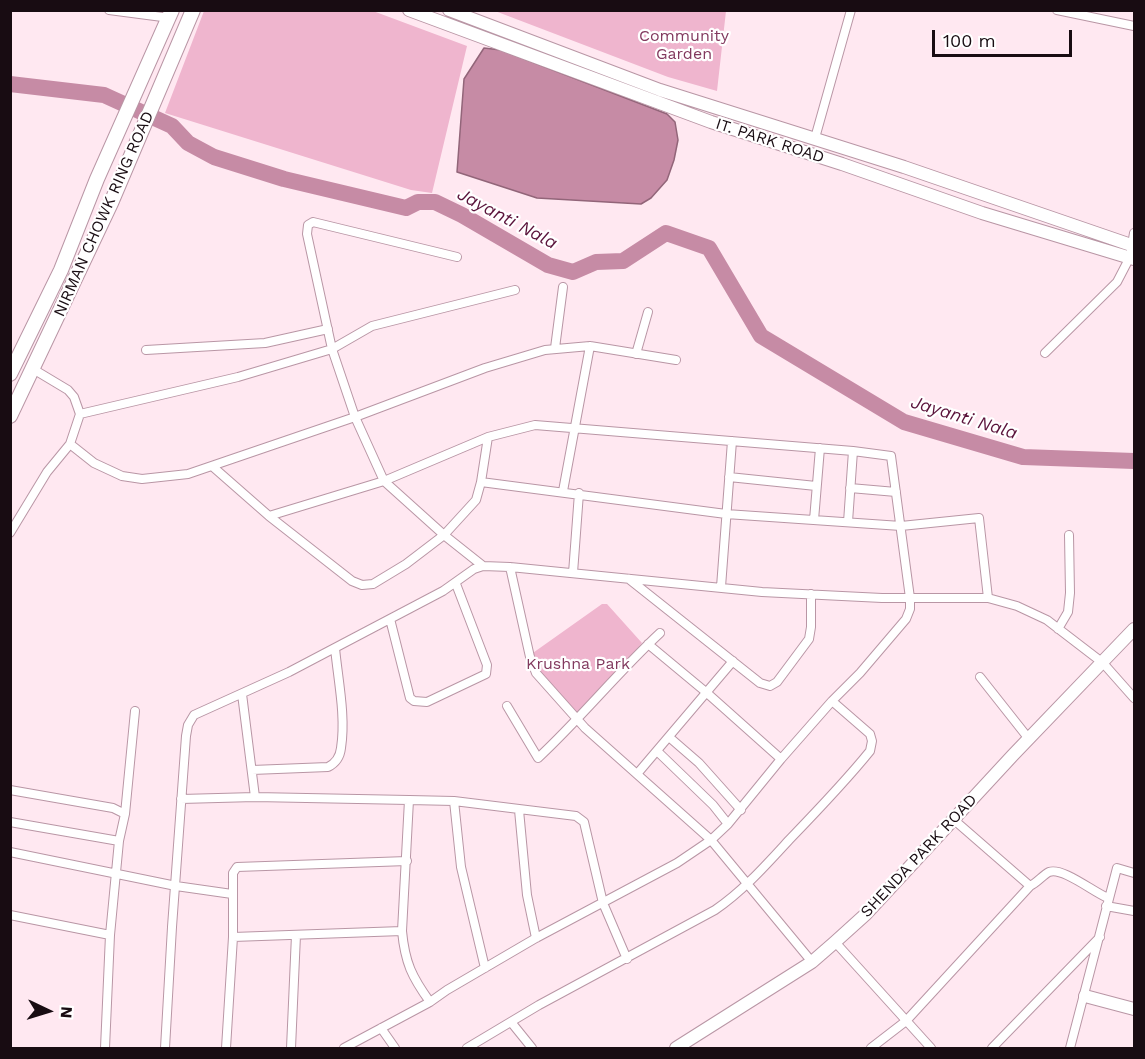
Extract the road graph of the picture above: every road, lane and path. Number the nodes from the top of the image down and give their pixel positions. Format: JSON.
{"nodes":[{"id":1,"x":109,"y":10,"type":"edge"},
{"id":2,"x":193,"y":10,"type":"edge"},
{"id":3,"x":409,"y":10,"type":"edge"},
{"id":4,"x":448,"y":10,"type":"edge"},
{"id":5,"x":851,"y":10,"type":"edge"},
{"id":6,"x":1057,"y":10,"type":"edge"},
{"id":7,"x":171,"y":14,"type":"edge"},
{"id":8,"x":1134,"y":26,"type":"edge"},
{"id":9,"x":815,"y":138,"type":"junction"},
{"id":10,"x":1133,"y":248,"type":"edge"},
{"id":11,"x":457,"y":257,"type":"dead end"},
{"id":12,"x":563,"y":287,"type":"dead end"},
{"id":13,"x":515,"y":290,"type":"dead end"},
{"id":14,"x":648,"y":312,"type":"dead end"},
{"id":15,"x":328,"y":330,"type":"junction"},
{"id":16,"x":590,"y":346,"type":"junction"},
{"id":17,"x":555,"y":348,"type":"junction"},
{"id":18,"x":332,"y":349,"type":"junction"},
{"id":19,"x":146,"y":350,"type":"dead end"},
{"id":20,"x":1045,"y":353,"type":"dead end"},
{"id":21,"x":636,"y":354,"type":"junction"},
{"id":22,"x":676,"y":360,"type":"dead end"},
{"id":23,"x":33,"y":369,"type":"junction"},
{"id":24,"x":10,"y":374,"type":"edge"},
{"id":25,"x":80,"y":414,"type":"junction"},
{"id":26,"x":10,"y":416,"type":"edge"},
{"id":27,"x":355,"y":417,"type":"junction"},
{"id":28,"x":575,"y":428,"type":"junction"},
{"id":29,"x":488,"y":437,"type":"junction"},
{"id":30,"x":732,"y":441,"type":"junction"},
{"id":31,"x":70,"y":444,"type":"junction"},
{"id":32,"x":819,"y":448,"type":"junction"},
{"id":33,"x":853,"y":451,"type":"junction"},
{"id":34,"x":212,"y":466,"type":"junction"},
{"id":35,"x":729,"y":477,"type":"junction"},
{"id":36,"x":384,"y":481,"type":"junction"},
{"id":37,"x":481,"y":482,"type":"junction"},
{"id":38,"x":816,"y":486,"type":"junction"},
{"id":39,"x":850,"y":488,"type":"junction"},
{"id":40,"x":563,"y":491,"type":"junction"},
{"id":41,"x":896,"y":492,"type":"junction"},
{"id":42,"x":579,"y":493,"type":"junction"},
{"id":43,"x":726,"y":514,"type":"junction"},
{"id":44,"x":269,"y":516,"type":"junction"},
{"id":45,"x":814,"y":520,"type":"junction"},
{"id":46,"x":848,"y":522,"type":"junction"},
{"id":47,"x":901,"y":526,"type":"junction"},
{"id":48,"x":10,"y":533,"type":"edge"},
{"id":49,"x":444,"y":535,"type":"junction"},
{"id":50,"x":1070,"y":535,"type":"dead end"},
{"id":51,"x":483,"y":566,"type":"junction"},
{"id":52,"x":510,"y":567,"type":"junction"},
{"id":53,"x":573,"y":573,"type":"junction"},
{"id":54,"x":629,"y":578,"type":"junction"},
{"id":55,"x":456,"y":584,"type":"junction"},
{"id":56,"x":721,"y":587,"type":"junction"},
{"id":57,"x":811,"y":594,"type":"junction"},
{"id":58,"x":910,"y":598,"type":"junction"},
{"id":59,"x":988,"y":598,"type":"junction"},
{"id":60,"x":390,"y":619,"type":"junction"},
{"id":61,"x":1058,"y":629,"type":"junction"},
{"id":62,"x":1134,"y":629,"type":"edge"},
{"id":63,"x":660,"y":633,"type":"dead end"},
{"id":64,"x":648,"y":644,"type":"junction"},
{"id":65,"x":334,"y":648,"type":"junction"},
{"id":66,"x":733,"y":661,"type":"junction"},
{"id":67,"x":1103,"y":663,"type":"junction"},
{"id":68,"x":980,"y":677,"type":"dead end"},
{"id":69,"x":706,"y":693,"type":"junction"},
{"id":70,"x":242,"y":694,"type":"junction"},
{"id":71,"x":1134,"y":698,"type":"edge"},
{"id":72,"x":832,"y":702,"type":"junction"},
{"id":73,"x":507,"y":706,"type":"dead end"},
{"id":74,"x":135,"y":711,"type":"dead end"},
{"id":75,"x":577,"y":719,"type":"junction"},
{"id":76,"x":669,"y":737,"type":"junction"},
{"id":77,"x":1029,"y":739,"type":"junction"},
{"id":78,"x":657,"y":752,"type":"junction"},
{"id":79,"x":781,"y":759,"type":"junction"},
{"id":80,"x":252,"y":770,"type":"junction"},
{"id":81,"x":638,"y":774,"type":"junction"},
{"id":82,"x":10,"y":790,"type":"edge"},
{"id":83,"x":255,"y":797,"type":"junction"},
{"id":84,"x":181,"y":799,"type":"junction"},
{"id":85,"x":409,"y":800,"type":"junction"},
{"id":86,"x":454,"y":801,"type":"junction"},
{"id":87,"x":519,"y":810,"type":"junction"},
{"id":88,"x":741,"y":810,"type":"junction"},
{"id":89,"x":125,"y":814,"type":"junction"},
{"id":90,"x":953,"y":819,"type":"junction"},
{"id":91,"x":10,"y":822,"type":"edge"},
{"id":92,"x":728,"y":824,"type":"junction"},
{"id":93,"x":711,"y":840,"type":"junction"},
{"id":94,"x":120,"y":842,"type":"junction"},
{"id":95,"x":10,"y":852,"type":"edge"},
{"id":96,"x":407,"y":861,"type":"junction"},
{"id":97,"x":116,"y":873,"type":"junction"},
{"id":98,"x":1134,"y":873,"type":"edge"},
{"id":99,"x":746,"y":885,"type":"junction"},
{"id":100,"x":176,"y":886,"type":"junction"},
{"id":101,"x":1030,"y":886,"type":"junction"},
{"id":102,"x":232,"y":894,"type":"junction"},
{"id":103,"x":1107,"y":902,"type":"junction"},
{"id":104,"x":603,"y":903,"type":"junction"},
{"id":105,"x":1134,"y":911,"type":"edge"},
{"id":106,"x":10,"y":915,"type":"edge"},
{"id":107,"x":402,"y":931,"type":"junction"},
{"id":108,"x":110,"y":935,"type":"junction"},
{"id":109,"x":296,"y":935,"type":"junction"},
{"id":110,"x":1100,"y":936,"type":"junction"},
{"id":111,"x":233,"y":938,"type":"junction"},
{"id":112,"x":536,"y":938,"type":"junction"},
{"id":113,"x":835,"y":942,"type":"junction"},
{"id":114,"x":627,"y":959,"type":"junction"},
{"id":115,"x":812,"y":962,"type":"junction"},
{"id":116,"x":484,"y":968,"type":"junction"},
{"id":117,"x":1085,"y":996,"type":"junction"},
{"id":118,"x":430,"y":1002,"type":"junction"},
{"id":119,"x":1134,"y":1009,"type":"edge"},
{"id":120,"x":906,"y":1021,"type":"junction"},
{"id":121,"x":511,"y":1022,"type":"junction"},
{"id":122,"x":381,"y":1028,"type":"junction"},
{"id":123,"x":105,"y":1048,"type":"edge"},
{"id":124,"x":165,"y":1048,"type":"edge"},
{"id":125,"x":226,"y":1048,"type":"edge"},
{"id":126,"x":291,"y":1048,"type":"edge"},
{"id":127,"x":344,"y":1048,"type":"edge"},
{"id":128,"x":395,"y":1048,"type":"edge"},
{"id":129,"x":467,"y":1048,"type":"edge"},
{"id":130,"x":532,"y":1048,"type":"edge"},
{"id":131,"x":676,"y":1048,"type":"edge"},
{"id":132,"x":871,"y":1048,"type":"edge"},
{"id":133,"x":931,"y":1048,"type":"edge"},
{"id":134,"x":992,"y":1048,"type":"edge"},
{"id":135,"x":1070,"y":1048,"type":"edge"}],
"edges":[{"from":1,"to":7,"type":"street"},
{"from":2,"to":23,"type":"main road","name":"NIRMAN CHOWK RING ROAD"},
{"from":3,"to":10,"type":"main road","name":"IT. PARK ROAD"},
{"from":4,"to":9,"type":"main road","name":"IT. PARK ROAD"},
{"from":5,"to":9,"type":"street"},
{"from":6,"to":8,"type":"street"},
{"from":7,"to":24,"type":"main road"},
{"from":9,"to":10,"type":"main road","name":"IT. PARK ROAD"},
{"from":10,"to":20,"type":"street"},
{"from":11,"to":15,"type":"street"},
{"from":12,"to":17,"type":"street"},
{"from":13,"to":18,"type":"street"},
{"from":14,"to":21,"type":"street"},
{"from":15,"to":18,"type":"street"},
{"from":15,"to":19,"type":"street"},
{"from":16,"to":17,"type":"street"},
{"from":16,"to":21,"type":"street"},
{"from":16,"to":28,"type":"street"},
{"from":17,"to":27,"type":"street"},
{"from":18,"to":25,"type":"street"},
{"from":18,"to":27,"type":"street"},
{"from":21,"to":22,"type":"street"},
{"from":23,"to":25,"type":"street"},
{"from":23,"to":26,"type":"main road","name":"NIRMAN CHOWK RING ROAD"},
{"from":25,"to":31,"type":"street"},
{"from":27,"to":34,"type":"street"},
{"from":27,"to":36,"type":"street"},
{"from":28,"to":29,"type":"street"},
{"from":28,"to":30,"type":"street"},
{"from":28,"to":40,"type":"street"},
{"from":29,"to":36,"type":"street"},
{"from":29,"to":37,"type":"street"},
{"from":30,"to":32,"type":"street"},
{"from":30,"to":35,"type":"street"},
{"from":31,"to":34,"type":"street"},
{"from":31,"to":48,"type":"street"},
{"from":32,"to":33,"type":"street"},
{"from":32,"to":38,"type":"street"},
{"from":33,"to":39,"type":"street"},
{"from":33,"to":41,"type":"street"},
{"from":34,"to":44,"type":"street"},
{"from":35,"to":38,"type":"street"},
{"from":35,"to":43,"type":"street"},
{"from":36,"to":44,"type":"street"},
{"from":36,"to":49,"type":"street"},
{"from":37,"to":40,"type":"street"},
{"from":37,"to":49,"type":"street"},
{"from":38,"to":45,"type":"street"},
{"from":39,"to":41,"type":"street"},
{"from":39,"to":46,"type":"street"},
{"from":40,"to":42,"type":"street"},
{"from":41,"to":47,"type":"street"},
{"from":42,"to":43,"type":"street"},
{"from":42,"to":53,"type":"street"},
{"from":43,"to":45,"type":"street"},
{"from":43,"to":56,"type":"street"},
{"from":44,"to":49,"type":"street"},
{"from":45,"to":46,"type":"street"},
{"from":46,"to":47,"type":"street"},
{"from":47,"to":58,"type":"street"},
{"from":47,"to":59,"type":"street"},
{"from":49,"to":51,"type":"street"},
{"from":50,"to":61,"type":"street"},
{"from":51,"to":52,"type":"street"},
{"from":51,"to":55,"type":"street"},
{"from":52,"to":53,"type":"street"},
{"from":52,"to":75,"type":"street"},
{"from":53,"to":54,"type":"street"},
{"from":54,"to":56,"type":"street"},
{"from":54,"to":66,"type":"street"},
{"from":55,"to":60,"type":"street"},
{"from":55,"to":60,"type":"street"},
{"from":56,"to":57,"type":"street"},
{"from":57,"to":58,"type":"street"},
{"from":57,"to":66,"type":"street"},
{"from":58,"to":59,"type":"street"},
{"from":58,"to":72,"type":"street"},
{"from":59,"to":61,"type":"street"},
{"from":60,"to":65,"type":"street"},
{"from":61,"to":67,"type":"street"},
{"from":62,"to":67,"type":"main road","name":"SHENDA PARK ROAD"},
{"from":63,"to":64,"type":"street"},
{"from":64,"to":69,"type":"street"},
{"from":64,"to":75,"type":"street"},
{"from":65,"to":70,"type":"street"},
{"from":65,"to":80,"type":"street"},
{"from":66,"to":69,"type":"street"},
{"from":67,"to":71,"type":"street"},
{"from":67,"to":77,"type":"main road","name":"SHENDA PARK ROAD"},
{"from":68,"to":77,"type":"street"},
{"from":69,"to":76,"type":"street"},
{"from":69,"to":79,"type":"street"},
{"from":70,"to":80,"type":"street"},
{"from":70,"to":84,"type":"street"},
{"from":72,"to":79,"type":"street"},
{"from":72,"to":99,"type":"street"},
{"from":73,"to":75,"type":"street"},
{"from":74,"to":89,"type":"street"},
{"from":75,"to":81,"type":"street"},
{"from":76,"to":78,"type":"street"},
{"from":76,"to":88,"type":"street"},
{"from":77,"to":90,"type":"main road","name":"SHENDA PARK ROAD"},
{"from":78,"to":81,"type":"street"},
{"from":78,"to":92,"type":"street"},
{"from":79,"to":88,"type":"street"},
{"from":80,"to":83,"type":"street"},
{"from":81,"to":93,"type":"street"},
{"from":82,"to":89,"type":"street"},
{"from":83,"to":84,"type":"street"},
{"from":83,"to":85,"type":"street"},
{"from":84,"to":100,"type":"street"},
{"from":85,"to":86,"type":"street"},
{"from":85,"to":96,"type":"street"},
{"from":86,"to":87,"type":"street"},
{"from":86,"to":116,"type":"street"},
{"from":87,"to":104,"type":"street"},
{"from":87,"to":112,"type":"street"},
{"from":88,"to":92,"type":"street"},
{"from":89,"to":94,"type":"street"},
{"from":90,"to":101,"type":"street"},
{"from":90,"to":113,"type":"main road","name":"SHENDA PARK ROAD"},
{"from":91,"to":94,"type":"street"},
{"from":92,"to":93,"type":"street"},
{"from":93,"to":99,"type":"street"},
{"from":93,"to":104,"type":"street"},
{"from":94,"to":97,"type":"street"},
{"from":95,"to":97,"type":"street"},
{"from":96,"to":102,"type":"street"},
{"from":96,"to":107,"type":"street"},
{"from":97,"to":100,"type":"street"},
{"from":97,"to":108,"type":"street"},
{"from":98,"to":103,"type":"street"},
{"from":99,"to":114,"type":"street"},
{"from":99,"to":115,"type":"street"},
{"from":100,"to":102,"type":"street"},
{"from":100,"to":124,"type":"street"},
{"from":101,"to":103,"type":"street"},
{"from":101,"to":120,"type":"street"},
{"from":102,"to":111,"type":"street"},
{"from":103,"to":105,"type":"street"},
{"from":103,"to":110,"type":"street"},
{"from":104,"to":112,"type":"street"},
{"from":104,"to":114,"type":"street"},
{"from":106,"to":108,"type":"street"},
{"from":107,"to":109,"type":"street"},
{"from":107,"to":118,"type":"street"},
{"from":108,"to":123,"type":"street"},
{"from":109,"to":111,"type":"street"},
{"from":109,"to":126,"type":"street"},
{"from":110,"to":117,"type":"street"},
{"from":110,"to":134,"type":"street"},
{"from":111,"to":125,"type":"street"},
{"from":112,"to":116,"type":"street"},
{"from":113,"to":115,"type":"main road","name":"SHENDA PARK ROAD"},
{"from":113,"to":120,"type":"street"},
{"from":114,"to":121,"type":"street"},
{"from":115,"to":131,"type":"main road","name":"SHENDA PARK ROAD"},
{"from":116,"to":118,"type":"street"},
{"from":117,"to":119,"type":"main road"},
{"from":117,"to":135,"type":"street"},
{"from":118,"to":122,"type":"street"},
{"from":120,"to":132,"type":"street"},
{"from":120,"to":133,"type":"street"},
{"from":121,"to":129,"type":"street"},
{"from":121,"to":130,"type":"street"},
{"from":122,"to":127,"type":"street"},
{"from":122,"to":128,"type":"street"}]}
